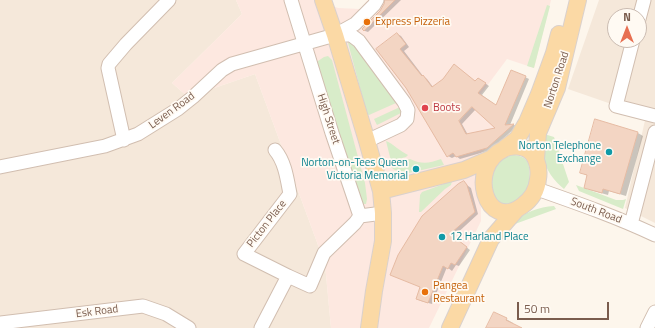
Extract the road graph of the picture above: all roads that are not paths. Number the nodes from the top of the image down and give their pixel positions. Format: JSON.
{"nodes":[{"id":1,"x":169,"y":0,"type":"edge"},
{"id":2,"x":292,"y":0,"type":"edge"},
{"id":3,"x":323,"y":0,"type":"edge"},
{"id":4,"x":376,"y":0,"type":"edge"},
{"id":5,"x":567,"y":0,"type":"edge"},
{"id":6,"x":578,"y":0,"type":"edge"},
{"id":7,"x":335,"y":35,"type":"junction"},
{"id":8,"x":304,"y":44,"type":"junction"},
{"id":9,"x":631,"y":48,"type":"edge"},
{"id":10,"x":655,"y":116,"type":"edge"},
{"id":11,"x":655,"y":132,"type":"edge"},
{"id":12,"x":124,"y":140,"type":"junction"},
{"id":13,"x":367,"y":141,"type":"junction"},
{"id":14,"x":505,"y":148,"type":"junction"},
{"id":15,"x":275,"y":150,"type":"dead end"},
{"id":16,"x":653,"y":150,"type":"edge"},
{"id":17,"x":492,"y":158,"type":"junction"},
{"id":18,"x":536,"y":159,"type":"junction"},
{"id":19,"x":0,"y":167,"type":"edge"},
{"id":20,"x":464,"y":170,"type":"junction"},
{"id":21,"x":483,"y":182,"type":"junction"},
{"id":22,"x":537,"y":189,"type":"junction"},
{"id":23,"x":381,"y":191,"type":"junction"},
{"id":24,"x":490,"y":205,"type":"junction"},
{"id":25,"x":516,"y":210,"type":"junction"},
{"id":26,"x":383,"y":213,"type":"junction"},
{"id":27,"x":360,"y":216,"type":"junction"},
{"id":28,"x":631,"y":224,"type":"junction"},
{"id":29,"x":655,"y":235,"type":"edge"},
{"id":30,"x":491,"y":238,"type":"junction"},
{"id":31,"x":288,"y":276,"type":"junction"},
{"id":32,"x":655,"y":312,"type":"edge"},
{"id":33,"x":0,"y":323,"type":"edge"},
{"id":34,"x":264,"y":327,"type":"edge"},
{"id":35,"x":189,"y":328,"type":"edge"},
{"id":36,"x":369,"y":328,"type":"edge"},
{"id":37,"x":450,"y":328,"type":"edge"},
{"id":38,"x":647,"y":328,"type":"edge"}],
"edges":[{"from":1,"to":12,"type":"street"},
{"from":2,"to":8,"type":"street","name":"High Street"},
{"from":3,"to":7,"type":"main road"},
{"from":4,"to":7,"type":"street"},
{"from":5,"to":14,"type":"main road","name":"Norton Road"},
{"from":6,"to":18,"type":"main road","name":"Norton Road"},
{"from":7,"to":8,"type":"street","name":"Leven Road"},
{"from":7,"to":13,"type":"main road"},
{"from":7,"to":13,"type":"street"},
{"from":8,"to":12,"type":"street","name":"Leven Road"},
{"from":8,"to":27,"type":"street","name":"High Street"},
{"from":9,"to":10,"type":"street"},
{"from":11,"to":16,"type":"street"},
{"from":12,"to":19,"type":"street","name":"Leven Road"},
{"from":13,"to":23,"type":"main road"},
{"from":14,"to":17,"type":"main road"},
{"from":14,"to":18,"type":"main road"},
{"from":15,"to":31,"type":"street","name":"Picton Place"},
{"from":16,"to":28,"type":"street"},
{"from":17,"to":20,"type":"main road"},
{"from":17,"to":21,"type":"main road"},
{"from":18,"to":22,"type":"main road"},
{"from":20,"to":21,"type":"main road"},
{"from":20,"to":23,"type":"main road"},
{"from":21,"to":24,"type":"main road"},
{"from":22,"to":25,"type":"main road"},
{"from":22,"to":28,"type":"street","name":"South Road"},
{"from":23,"to":26,"type":"main road"},
{"from":24,"to":25,"type":"main road"},
{"from":24,"to":30,"type":"main road"},
{"from":25,"to":30,"type":"main road"},
{"from":26,"to":27,"type":"street"},
{"from":26,"to":36,"type":"main road"},
{"from":27,"to":31,"type":"street"},
{"from":28,"to":29,"type":"street","name":"South Road"},
{"from":30,"to":37,"type":"main road"},
{"from":31,"to":34,"type":"street"},
{"from":32,"to":38,"type":"street"},
{"from":33,"to":35,"type":"street","name":"Esk Road"}]}
